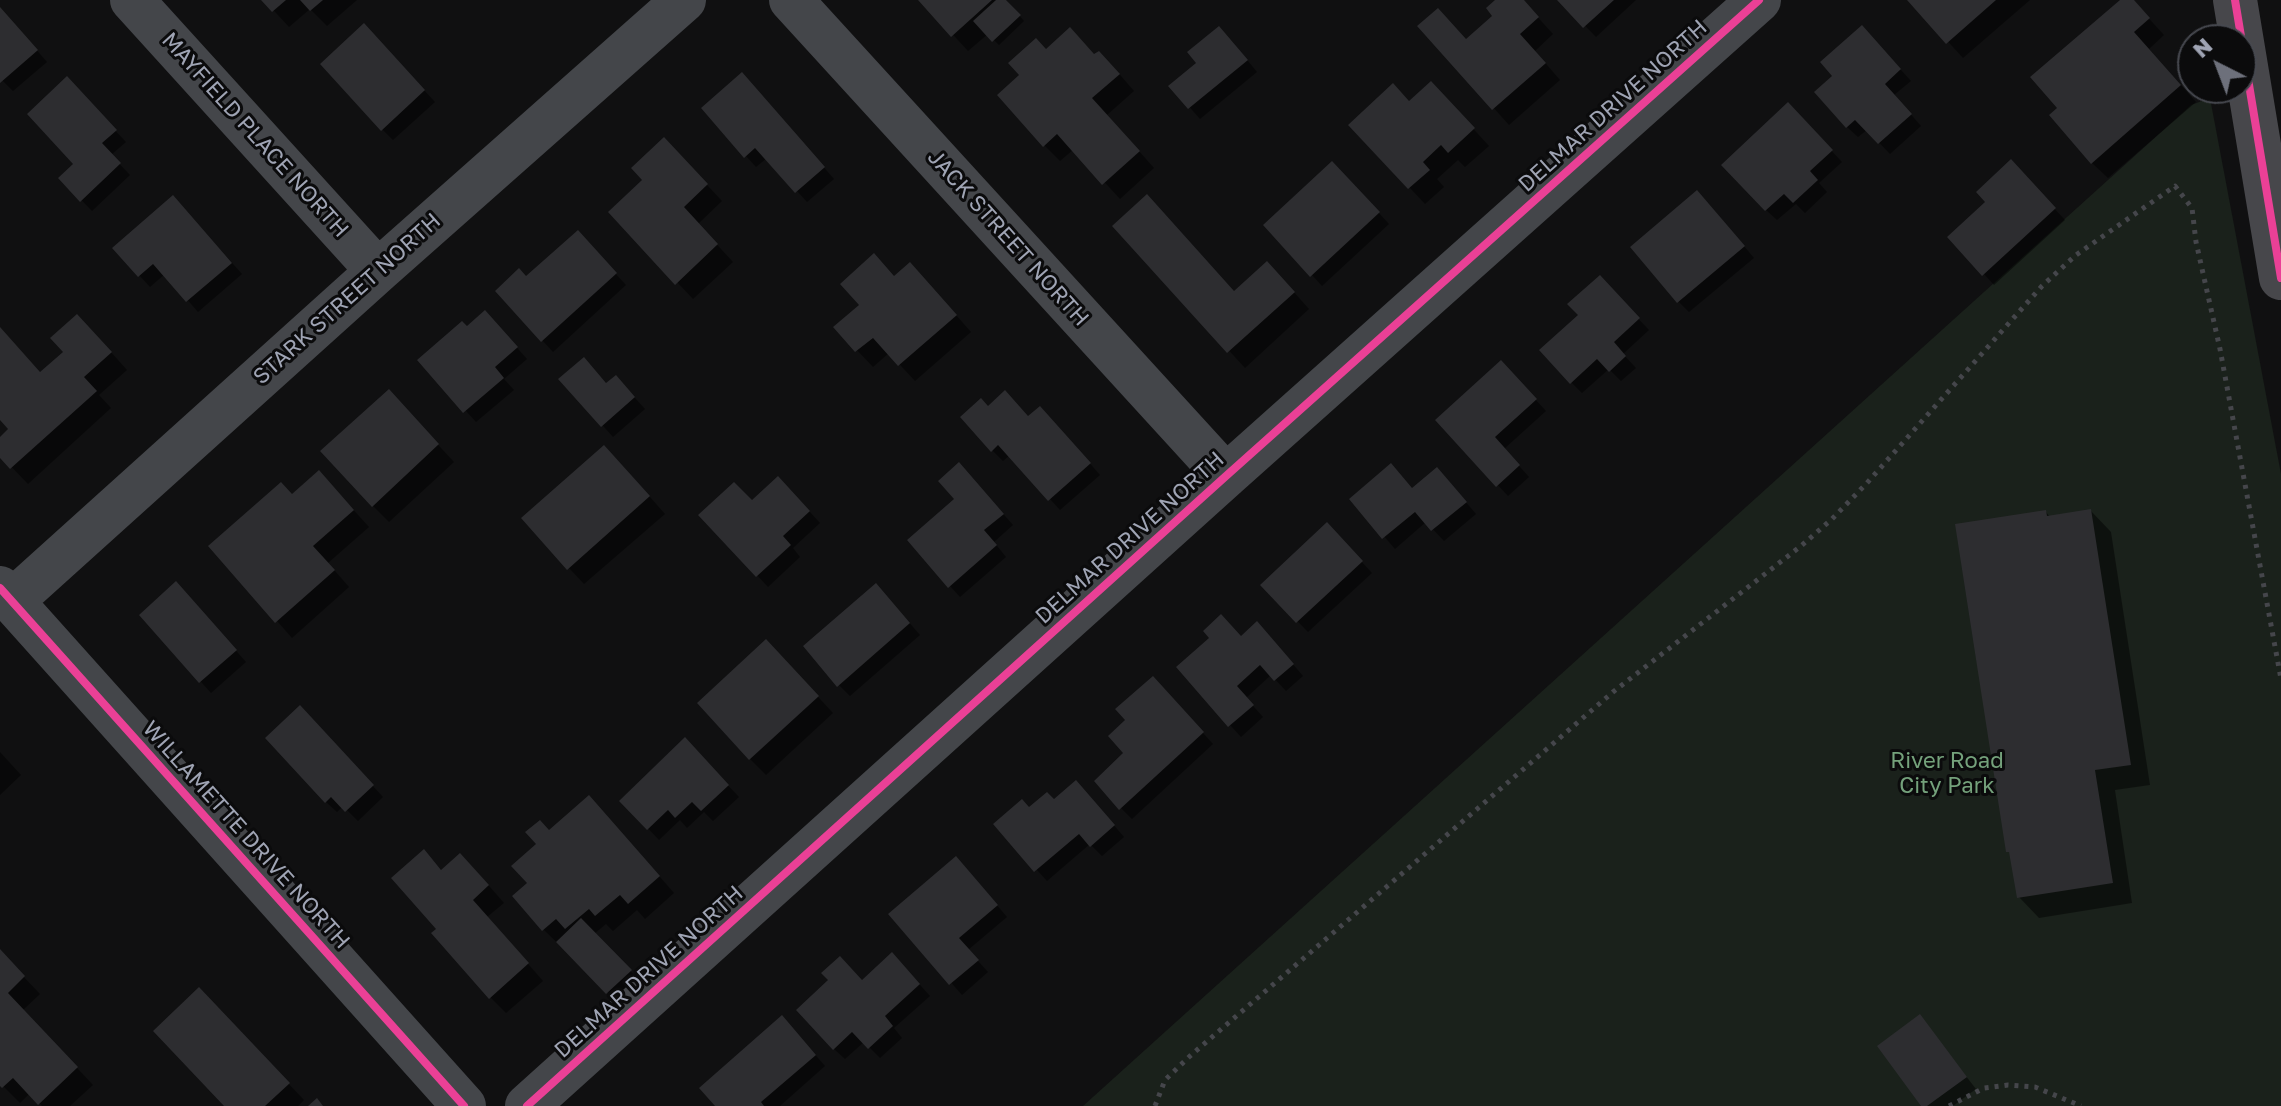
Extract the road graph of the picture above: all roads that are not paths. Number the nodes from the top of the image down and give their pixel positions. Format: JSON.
{"nodes":[{"id":1,"x":132,"y":0,"type":"edge"},
{"id":2,"x":684,"y":0,"type":"edge"},
{"id":3,"x":791,"y":0,"type":"edge"},
{"id":4,"x":1759,"y":0,"type":"edge"},
{"id":5,"x":2235,"y":0,"type":"edge"},
{"id":6,"x":2276,"y":222,"type":"edge"},
{"id":7,"x":378,"y":271,"type":"junction"},
{"id":8,"x":2281,"y":278,"type":"edge"},
{"id":9,"x":1226,"y":476,"type":"junction"},
{"id":10,"x":6,"y":594,"type":"edge"},
{"id":11,"x":464,"y":1106,"type":"edge"},
{"id":12,"x":527,"y":1106,"type":"edge"}],
"edges":[{"from":1,"to":7,"type":"street","name":"MAYFIELD PLACE NORTH"},
{"from":2,"to":7,"type":"street","name":"STARK STREET NORTH"},
{"from":3,"to":9,"type":"street","name":"JACK STREET NORTH"},
{"from":4,"to":9,"type":"street","name":"DELMAR DRIVE NORTH"},
{"from":5,"to":6,"type":"main road"},
{"from":6,"to":8,"type":"main road"},
{"from":7,"to":10,"type":"street","name":"STARK STREET NORTH"},
{"from":9,"to":12,"type":"street","name":"DELMAR DRIVE NORTH"},
{"from":10,"to":11,"type":"street","name":"WILLAMETTE DRIVE NORTH"}]}
